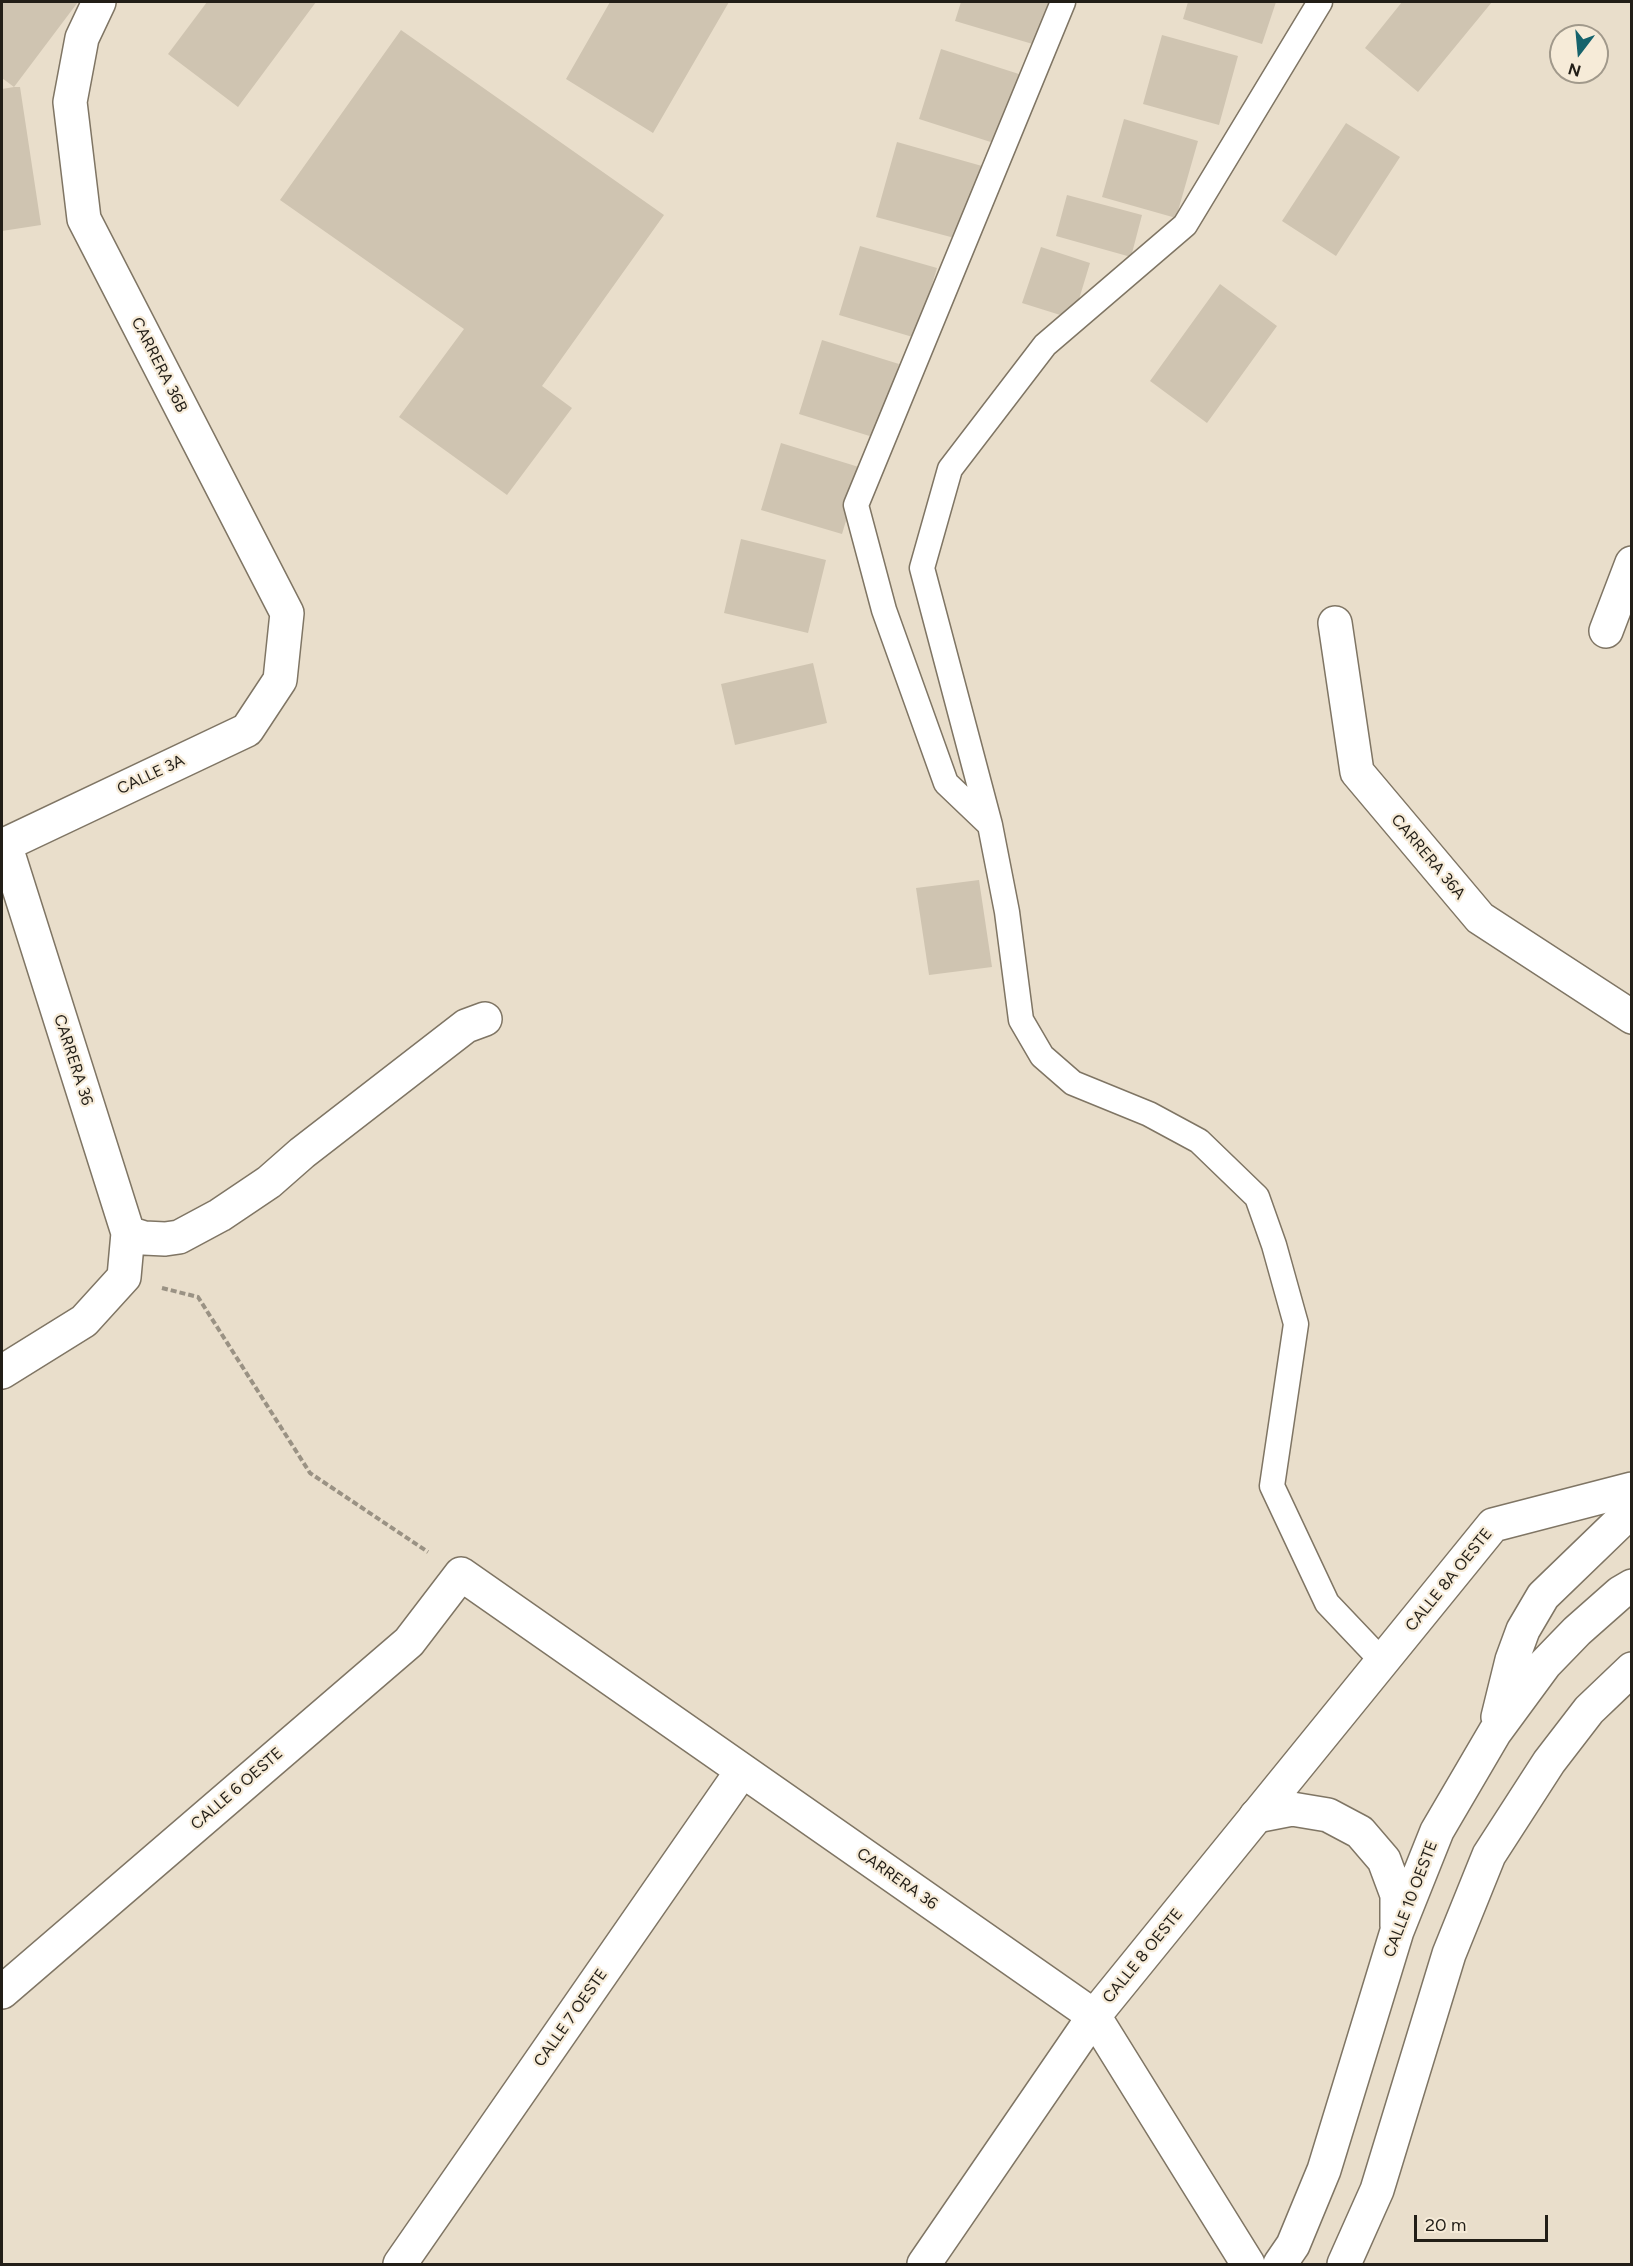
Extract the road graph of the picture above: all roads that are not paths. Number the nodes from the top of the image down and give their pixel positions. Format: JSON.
{"nodes":[{"id":1,"x":99,"y":2,"type":"edge"},
{"id":2,"x":1063,"y":2,"type":"edge"},
{"id":3,"x":1320,"y":2,"type":"edge"},
{"id":4,"x":1632,"y":563,"type":"edge"},
{"id":5,"x":1335,"y":623,"type":"dead end"},
{"id":6,"x":1606,"y":631,"type":"dead end"},
{"id":7,"x":280,"y":680,"type":"joint"},
{"id":8,"x":990,"y":825,"type":"junction"},
{"id":9,"x":3,"y":845,"type":"edge"},
{"id":10,"x":1632,"y":1017,"type":"edge"},
{"id":11,"x":485,"y":1019,"type":"dead end"},
{"id":12,"x":128,"y":1233,"type":"junction"},
{"id":13,"x":2,"y":1372,"type":"edge"},
{"id":14,"x":1632,"y":1489,"type":"edge"},
{"id":15,"x":1632,"y":1510,"type":"edge"},
{"id":16,"x":461,"y":1574,"type":"joint"},
{"id":17,"x":1632,"y":1586,"type":"edge"},
{"id":18,"x":1383,"y":1662,"type":"junction"},
{"id":19,"x":1632,"y":1669,"type":"edge"},
{"id":20,"x":1495,"y":1732,"type":"junction"},
{"id":21,"x":742,"y":1772,"type":"junction"},
{"id":22,"x":1256,"y":1815,"type":"junction"},
{"id":23,"x":1397,"y":1931,"type":"junction"},
{"id":24,"x":2,"y":1992,"type":"edge"},
{"id":25,"x":1094,"y":2016,"type":"junction"},
{"id":26,"x":400,"y":2265,"type":"edge"},
{"id":27,"x":924,"y":2265,"type":"edge"},
{"id":28,"x":1248,"y":2265,"type":"edge"},
{"id":29,"x":1280,"y":2265,"type":"edge"},
{"id":30,"x":1344,"y":2265,"type":"edge"}],
"edges":[{"from":1,"to":7,"type":"street","name":"CARRERA 36B"},
{"from":2,"to":8,"type":"lane"},
{"from":3,"to":8,"type":"lane"},
{"from":4,"to":6,"type":"street"},
{"from":5,"to":10,"type":"street","name":"CARRERA 36A"},
{"from":7,"to":9,"type":"street","name":"CALLE 3A"},
{"from":8,"to":18,"type":"lane"},
{"from":9,"to":12,"type":"street","name":"CARRERA 36"},
{"from":11,"to":12,"type":"street"},
{"from":12,"to":13,"type":"street","name":"CARRERA 36"},
{"from":14,"to":18,"type":"street","name":"CALLE 8A OESTE"},
{"from":15,"to":20,"type":"street"},
{"from":16,"to":21,"type":"street","name":"CARRERA 36"},
{"from":16,"to":24,"type":"street","name":"CALLE 6 OESTE"},
{"from":17,"to":20,"type":"street","name":"CALLE 10 OESTE"},
{"from":18,"to":22,"type":"street","name":"CALLE 8 OESTE"},
{"from":19,"to":30,"type":"street"},
{"from":20,"to":23,"type":"street","name":"CALLE 10 OESTE"},
{"from":21,"to":25,"type":"street","name":"CARRERA 36"},
{"from":21,"to":26,"type":"street","name":"CALLE 7 OESTE"},
{"from":22,"to":23,"type":"street"},
{"from":22,"to":25,"type":"street","name":"CALLE 8 OESTE"},
{"from":23,"to":29,"type":"street","name":"CALLE 10 OESTE"},
{"from":25,"to":27,"type":"street","name":"CALLE 8 OESTE"},
{"from":25,"to":28,"type":"street","name":"CARRERA 36"}]}
